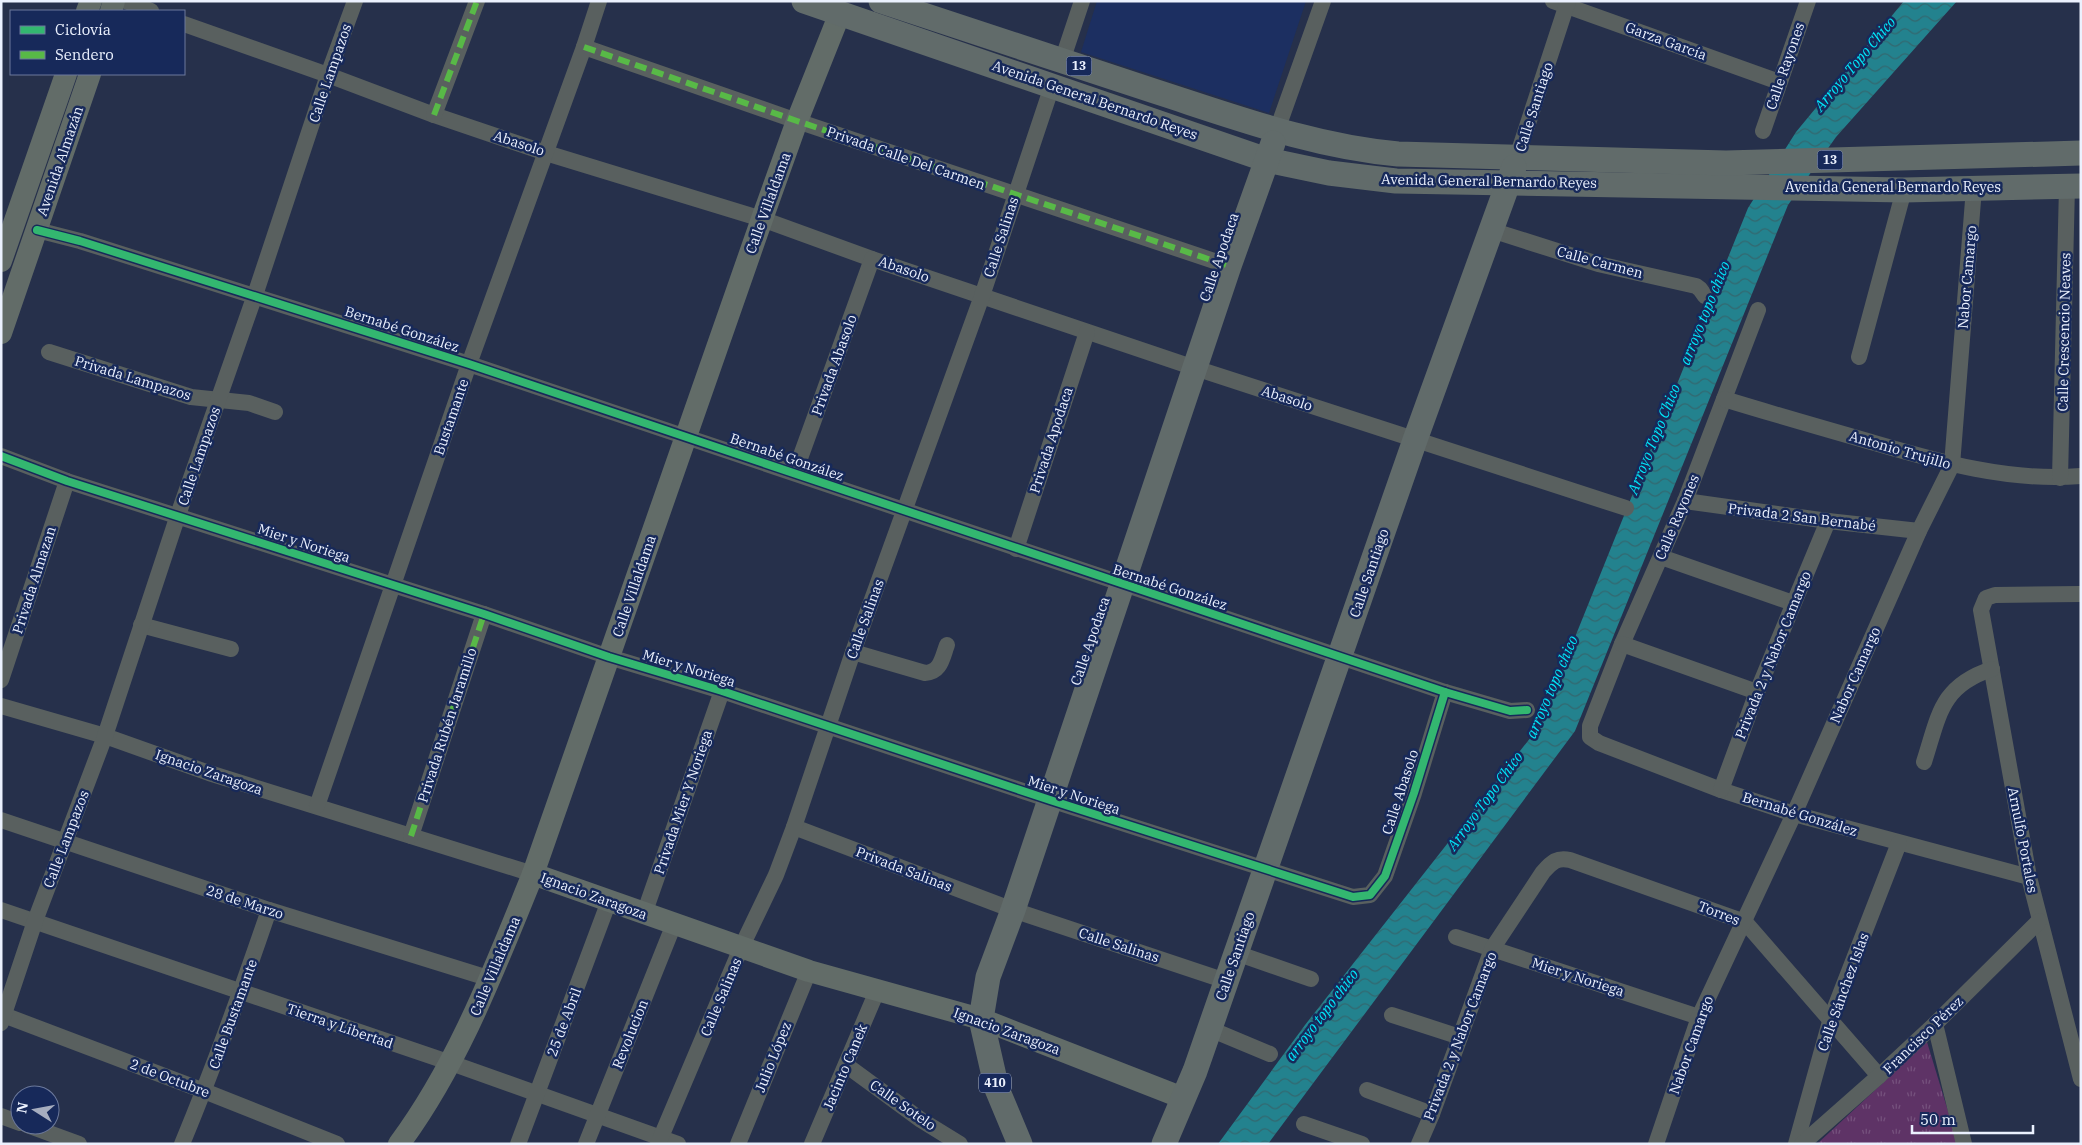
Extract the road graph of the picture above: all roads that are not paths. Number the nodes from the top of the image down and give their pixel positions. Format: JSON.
{"nodes":[{"id":1,"x":126,"y":1,"type":"edge"},
{"id":2,"x":355,"y":1,"type":"edge"},
{"id":3,"x":477,"y":1,"type":"edge"},
{"id":4,"x":599,"y":1,"type":"edge"},
{"id":5,"x":804,"y":1,"type":"edge"},
{"id":6,"x":881,"y":1,"type":"edge"},
{"id":7,"x":1082,"y":1,"type":"edge"},
{"id":8,"x":1323,"y":1,"type":"edge"},
{"id":9,"x":1808,"y":1,"type":"edge"},
{"id":10,"x":1563,"y":3,"type":"edge"},
{"id":11,"x":148,"y":10,"type":"edge"},
{"id":12,"x":840,"y":13,"type":"junction"},
{"id":13,"x":185,"y":24,"type":"edge"},
{"id":14,"x":584,"y":47,"type":"junction"},
{"id":15,"x":1062,"y":61,"type":"junction"},
{"id":16,"x":66,"y":75,"type":"edge"},
{"id":17,"x":90,"y":75,"type":"edge"},
{"id":18,"x":328,"y":75,"type":"junction"},
{"id":19,"x":1779,"y":82,"type":"junction"},
{"id":20,"x":1052,"y":86,"type":"junction"},
{"id":21,"x":434,"y":115,"type":"junction"},
{"id":22,"x":797,"y":121,"type":"junction"},
{"id":23,"x":1277,"y":130,"type":"junction"},
{"id":24,"x":1763,"y":131,"type":"dead end"},
{"id":25,"x":546,"y":153,"type":"junction"},
{"id":26,"x":2081,"y":153,"type":"edge"},
{"id":27,"x":1517,"y":157,"type":"junction"},
{"id":28,"x":1267,"y":160,"type":"junction"},
{"id":29,"x":1509,"y":183,"type":"junction"},
{"id":30,"x":2074,"y":186,"type":"edge"},
{"id":31,"x":1974,"y":188,"type":"junction"},
{"id":32,"x":1904,"y":190,"type":"junction"},
{"id":33,"x":1015,"y":195,"type":"junction"},
{"id":34,"x":8,"y":218,"type":"edge"},
{"id":35,"x":762,"y":219,"type":"junction"},
{"id":36,"x":37,"y":230,"type":"junction"},
{"id":37,"x":1491,"y":230,"type":"junction"},
{"id":38,"x":872,"y":259,"type":"junction"},
{"id":39,"x":1,"y":261,"type":"edge"},
{"id":40,"x":1229,"y":266,"type":"junction"},
{"id":41,"x":255,"y":296,"type":"junction"},
{"id":42,"x":982,"y":296,"type":"junction"},
{"id":43,"x":1705,"y":296,"type":"dead end"},
{"id":44,"x":1758,"y":310,"type":"dead end"},
{"id":45,"x":1087,"y":332,"type":"junction"},
{"id":46,"x":1,"y":333,"type":"edge"},
{"id":47,"x":49,"y":352,"type":"dead end"},
{"id":48,"x":1858,"y":357,"type":"dead end"},
{"id":49,"x":469,"y":364,"type":"junction"},
{"id":50,"x":1195,"y":368,"type":"junction"},
{"id":51,"x":1724,"y":399,"type":"junction"},
{"id":52,"x":218,"y":400,"type":"junction"},
{"id":53,"x":276,"y":412,"type":"dead end"},
{"id":54,"x":686,"y":436,"type":"junction"},
{"id":55,"x":1415,"y":440,"type":"junction"},
{"id":56,"x":1,"y":456,"type":"edge"},
{"id":57,"x":1952,"y":466,"type":"junction"},
{"id":58,"x":795,"y":472,"type":"junction"},
{"id":59,"x":2081,"y":476,"type":"edge"},
{"id":60,"x":2060,"y":478,"type":"junction"},
{"id":61,"x":67,"y":481,"type":"junction"},
{"id":62,"x":1685,"y":501,"type":"junction"},
{"id":63,"x":1626,"y":508,"type":"dead end"},
{"id":64,"x":904,"y":512,"type":"junction"},
{"id":65,"x":178,"y":515,"type":"junction"},
{"id":66,"x":1828,"y":521,"type":"junction"},
{"id":67,"x":1918,"y":531,"type":"junction"},
{"id":68,"x":1016,"y":549,"type":"junction"},
{"id":69,"x":1661,"y":556,"type":"junction"},
{"id":70,"x":1122,"y":585,"type":"junction"},
{"id":71,"x":392,"y":586,"type":"junction"},
{"id":72,"x":2081,"y":594,"type":"edge"},
{"id":73,"x":1793,"y":603,"type":"junction"},
{"id":74,"x":484,"y":614,"type":"junction"},
{"id":75,"x":141,"y":625,"type":"junction"},
{"id":76,"x":1622,"y":644,"type":"junction"},
{"id":77,"x":947,"y":645,"type":"dead end"},
{"id":78,"x":231,"y":649,"type":"dead end"},
{"id":79,"x":853,"y":652,"type":"junction"},
{"id":80,"x":609,"y":657,"type":"junction"},
{"id":81,"x":1340,"y":657,"type":"junction"},
{"id":82,"x":1992,"y":669,"type":"junction"},
{"id":83,"x":1,"y":680,"type":"edge"},
{"id":84,"x":722,"y":691,"type":"junction"},
{"id":85,"x":1445,"y":692,"type":"junction"},
{"id":86,"x":1757,"y":692,"type":"junction"},
{"id":87,"x":1,"y":706,"type":"edge"},
{"id":88,"x":1527,"y":710,"type":"dead end"},
{"id":89,"x":1591,"y":723,"type":"joint"},
{"id":90,"x":829,"y":726,"type":"junction"},
{"id":91,"x":105,"y":736,"type":"junction"},
{"id":92,"x":1924,"y":762,"type":"dead end"},
{"id":93,"x":1721,"y":790,"type":"junction"},
{"id":94,"x":1050,"y":800,"type":"junction"},
{"id":95,"x":317,"y":806,"type":"junction"},
{"id":96,"x":1794,"y":814,"type":"junction"},
{"id":97,"x":1,"y":820,"type":"edge"},
{"id":98,"x":794,"y":827,"type":"junction"},
{"id":99,"x":411,"y":836,"type":"junction"},
{"id":100,"x":65,"y":841,"type":"junction"},
{"id":101,"x":1899,"y":843,"type":"junction"},
{"id":102,"x":1557,"y":859,"type":"joint"},
{"id":103,"x":1264,"y":870,"type":"junction"},
{"id":104,"x":534,"y":874,"type":"junction"},
{"id":105,"x":2029,"y":877,"type":"junction"},
{"id":106,"x":1370,"y":895,"type":"joint"},
{"id":107,"x":609,"y":901,"type":"junction"},
{"id":108,"x":1,"y":910,"type":"edge"},
{"id":109,"x":269,"y":910,"type":"junction"},
{"id":110,"x":1013,"y":910,"type":"junction"},
{"id":111,"x":644,"y":914,"type":"junction"},
{"id":112,"x":35,"y":921,"type":"junction"},
{"id":113,"x":2039,"y":921,"type":"junction"},
{"id":114,"x":1745,"y":922,"type":"junction"},
{"id":115,"x":674,"y":924,"type":"junction"},
{"id":116,"x":1456,"y":937,"type":"dead end"},
{"id":117,"x":741,"y":948,"type":"junction"},
{"id":118,"x":1492,"y":949,"type":"junction"},
{"id":119,"x":1236,"y":953,"type":"junction"},
{"id":120,"x":809,"y":971,"type":"junction"},
{"id":121,"x":491,"y":978,"type":"junction"},
{"id":122,"x":1311,"y":979,"type":"dead end"},
{"id":123,"x":1226,"y":981,"type":"junction"},
{"id":124,"x":877,"y":991,"type":"junction"},
{"id":125,"x":241,"y":993,"type":"junction"},
{"id":126,"x":1392,"y":1015,"type":"dead end"},
{"id":127,"x":1699,"y":1016,"type":"junction"},
{"id":128,"x":2,"y":1018,"type":"edge"},
{"id":129,"x":981,"y":1018,"type":"junction"},
{"id":130,"x":1831,"y":1018,"type":"junction"},
{"id":131,"x":1935,"y":1024,"type":"junction"},
{"id":132,"x":1210,"y":1029,"type":"junction"},
{"id":133,"x":1460,"y":1037,"type":"junction"},
{"id":134,"x":1270,"y":1054,"type":"dead end"},
{"id":135,"x":451,"y":1063,"type":"junction"},
{"id":136,"x":846,"y":1065,"type":"junction"},
{"id":137,"x":1879,"y":1076,"type":"junction"},
{"id":138,"x":2081,"y":1079,"type":"edge"},
{"id":139,"x":1366,"y":1090,"type":"dead end"},
{"id":140,"x":204,"y":1091,"type":"junction"},
{"id":141,"x":536,"y":1094,"type":"junction"},
{"id":142,"x":1183,"y":1098,"type":"junction"},
{"id":143,"x":1432,"y":1114,"type":"junction"},
{"id":144,"x":598,"y":1115,"type":"junction"},
{"id":145,"x":1304,"y":1124,"type":"dead end"},
{"id":146,"x":54,"y":1135,"type":"edge"},
{"id":147,"x":659,"y":1141,"type":"edge"},
{"id":148,"x":79,"y":1144,"type":"edge"},
{"id":149,"x":182,"y":1144,"type":"edge"},
{"id":150,"x":338,"y":1144,"type":"edge"},
{"id":151,"x":399,"y":1144,"type":"edge"},
{"id":152,"x":518,"y":1144,"type":"edge"},
{"id":153,"x":586,"y":1144,"type":"edge"},
{"id":154,"x":678,"y":1144,"type":"edge"},
{"id":155,"x":738,"y":1144,"type":"edge"},
{"id":156,"x":812,"y":1144,"type":"edge"},
{"id":157,"x":960,"y":1144,"type":"edge"},
{"id":158,"x":1020,"y":1144,"type":"edge"},
{"id":159,"x":1164,"y":1144,"type":"edge"},
{"id":160,"x":1362,"y":1144,"type":"edge"},
{"id":161,"x":1419,"y":1144,"type":"edge"},
{"id":162,"x":1656,"y":1144,"type":"edge"},
{"id":163,"x":1796,"y":1144,"type":"edge"},
{"id":164,"x":1802,"y":1144,"type":"edge"},
{"id":165,"x":1964,"y":1144,"type":"edge"}],
"edges":[{"from":1,"to":11,"type":"street"},
{"from":2,"to":18,"type":"street","name":"Calle Lampazos"},
{"from":3,"to":21,"type":"street"},
{"from":4,"to":14,"type":"street","name":"Bustamante"},
{"from":5,"to":12,"type":"main road","name":"Avenida General Bernardo Reyes","number":"13"},
{"from":6,"to":15,"type":"main road","name":"Avenida General Bernardo Reyes","number":"13"},
{"from":7,"to":15,"type":"street"},
{"from":8,"to":23,"type":"street"},
{"from":9,"to":19,"type":"street","name":"Calle Rayones"},
{"from":10,"to":19,"type":"street","name":"Garza García"},
{"from":10,"to":27,"type":"street","name":"Calle Santiago"},
{"from":12,"to":20,"type":"main road","name":"Avenida General Bernardo Reyes","number":"13"},
{"from":12,"to":22,"type":"street","name":"Calle Villaldama"},
{"from":13,"to":18,"type":"street","name":"Abasolo"},
{"from":14,"to":22,"type":"street","name":"Privada Calle Del Carmen"},
{"from":14,"to":25,"type":"street","name":"Bustamante"},
{"from":15,"to":23,"type":"main road","name":"Avenida General Bernardo Reyes","number":"13"},
{"from":16,"to":34,"type":"street","name":"Avenida Almazán"},
{"from":17,"to":36,"type":"street","name":"Avenida Almazán"},
{"from":18,"to":21,"type":"street","name":"Abasolo"},
{"from":18,"to":41,"type":"street","name":"Calle Lampazos"},
{"from":19,"to":24,"type":"street","name":"Calle Rayones"},
{"from":20,"to":28,"type":"main road","name":"Avenida General Bernardo Reyes","number":"13"},
{"from":20,"to":33,"type":"street","name":"Calle Salinas"},
{"from":21,"to":25,"type":"street","name":"Abasolo"},
{"from":22,"to":33,"type":"street","name":"Privada Calle Del Carmen"},
{"from":22,"to":35,"type":"street","name":"Calle Villaldama"},
{"from":23,"to":27,"type":"main road","name":"Avenida General Bernardo Reyes","number":"13"},
{"from":23,"to":28,"type":"main road","number":"410"},
{"from":25,"to":35,"type":"street","name":"Abasolo"},
{"from":25,"to":49,"type":"street","name":"Bustamante"},
{"from":26,"to":27,"type":"main road","name":"Avenida General Bernardo Reyes","number":"13"},
{"from":27,"to":29,"type":"main road","name":"Calle Santiago"},
{"from":28,"to":29,"type":"main road","name":"Avenida General Bernardo Reyes","number":"13"},
{"from":28,"to":40,"type":"main road","name":"Calle Apodaca","number":"410"},
{"from":29,"to":32,"type":"main road","name":"Avenida General Bernardo Reyes","number":"13"},
{"from":29,"to":37,"type":"main road","name":"Calle Santiago"},
{"from":30,"to":31,"type":"main road","name":"Avenida General Bernardo Reyes","number":"13"},
{"from":30,"to":60,"type":"street","name":"Calle Crescencio Neaves"},
{"from":31,"to":32,"type":"main road","name":"Avenida General Bernardo Reyes","number":"13"},
{"from":31,"to":57,"type":"street","name":"Nabor Camargo"},
{"from":32,"to":48,"type":"street"},
{"from":33,"to":40,"type":"street","name":"Privada Calle Del Carmen"},
{"from":33,"to":42,"type":"street","name":"Calle Salinas"},
{"from":34,"to":39,"type":"street","name":"Avenida Almazán"},
{"from":35,"to":38,"type":"street","name":"Abasolo"},
{"from":35,"to":54,"type":"street","name":"Calle Villaldama"},
{"from":36,"to":41,"type":"street","name":"Bernabé González"},
{"from":36,"to":46,"type":"street","name":"Avenida Almazán"},
{"from":37,"to":43,"type":"street","name":"Calle Carmen"},
{"from":37,"to":55,"type":"main road","name":"Calle Santiago"},
{"from":38,"to":42,"type":"street","name":"Abasolo"},
{"from":38,"to":58,"type":"street","name":"Privada Abasolo"},
{"from":40,"to":50,"type":"main road","name":"Calle Apodaca","number":"410"},
{"from":41,"to":49,"type":"street","name":"Bernabé González"},
{"from":41,"to":52,"type":"street","name":"Calle Lampazos"},
{"from":42,"to":45,"type":"street","name":"Abasolo"},
{"from":42,"to":64,"type":"street","name":"Calle Salinas"},
{"from":44,"to":51,"type":"street","name":"Calle Rayones"},
{"from":45,"to":50,"type":"street","name":"Abasolo"},
{"from":45,"to":68,"type":"street","name":"Privada Apodaca"},
{"from":47,"to":52,"type":"street","name":"Privada Lampazos"},
{"from":49,"to":54,"type":"street","name":"Bernabé González"},
{"from":49,"to":71,"type":"street","name":"Bustamante"},
{"from":50,"to":55,"type":"street","name":"Abasolo"},
{"from":50,"to":70,"type":"main road","name":"Calle Apodaca","number":"410"},
{"from":51,"to":57,"type":"street","name":"Antonio Trujillo"},
{"from":51,"to":62,"type":"street","name":"Calle Rayones"},
{"from":52,"to":53,"type":"street","name":"Privada Lampazos"},
{"from":52,"to":65,"type":"street","name":"Calle Lampazos"},
{"from":54,"to":58,"type":"street","name":"Bernabé González"},
{"from":54,"to":80,"type":"street","name":"Calle Villaldama"},
{"from":55,"to":63,"type":"street","name":"Abasolo"},
{"from":55,"to":81,"type":"main road","name":"Calle Santiago"},
{"from":56,"to":61,"type":"street","name":"Mier y Noriega"},
{"from":57,"to":60,"type":"street","name":"Antonio Trujillo"},
{"from":57,"to":67,"type":"street","name":"Nabor Camargo"},
{"from":58,"to":64,"type":"street","name":"Bernabé González"},
{"from":59,"to":60,"type":"street","name":"Antonio Trujillo"},
{"from":61,"to":65,"type":"street","name":"Mier y Noriega"},
{"from":61,"to":83,"type":"street","name":"Privada Almazan"},
{"from":62,"to":66,"type":"street","name":"Privada 2 San Bernabé"},
{"from":62,"to":69,"type":"street","name":"Calle Rayones"},
{"from":64,"to":68,"type":"street","name":"Bernabé González"},
{"from":64,"to":79,"type":"street","name":"Calle Salinas"},
{"from":65,"to":71,"type":"street","name":"Mier y Noriega"},
{"from":65,"to":75,"type":"street","name":"Calle Lampazos"},
{"from":66,"to":67,"type":"street","name":"Privada 2 San Bernabé"},
{"from":66,"to":73,"type":"street","name":"Privada 2 y Nabor Camargo"},
{"from":67,"to":96,"type":"street","name":"Nabor Camargo"},
{"from":68,"to":70,"type":"street","name":"Bernabé González"},
{"from":69,"to":73,"type":"street"},
{"from":69,"to":76,"type":"street","name":"Calle Rayones"},
{"from":70,"to":81,"type":"street","name":"Bernabé González"},
{"from":70,"to":94,"type":"main road","name":"Calle Apodaca","number":"410"},
{"from":71,"to":74,"type":"street","name":"Mier y Noriega"},
{"from":71,"to":95,"type":"street","name":"Bustamante"},
{"from":72,"to":82,"type":"street","name":"Arnulfo Portales"},
{"from":73,"to":86,"type":"street","name":"Privada 2 y Nabor Camargo"},
{"from":74,"to":80,"type":"street","name":"Mier y Noriega"},
{"from":74,"to":99,"type":"street","name":"Privada Rubén Jaramillo"},
{"from":75,"to":78,"type":"street"},
{"from":75,"to":91,"type":"street","name":"Calle Lampazos"},
{"from":76,"to":86,"type":"street"},
{"from":76,"to":89,"type":"street","name":"Calle Rayones"},
{"from":77,"to":79,"type":"street"},
{"from":79,"to":90,"type":"street","name":"Calle Salinas"},
{"from":80,"to":84,"type":"street","name":"Mier y Noriega"},
{"from":80,"to":104,"type":"street","name":"Calle Villaldama"},
{"from":81,"to":85,"type":"street","name":"Bernabé González"},
{"from":81,"to":103,"type":"main road","name":"Calle Santiago"},
{"from":82,"to":92,"type":"street"},
{"from":82,"to":105,"type":"street","name":"Arnulfo Portales"},
{"from":84,"to":90,"type":"street","name":"Mier y Noriega"},
{"from":84,"to":111,"type":"street","name":"Privada Mier Y Noriega"},
{"from":85,"to":88,"type":"street","name":"Bernabé González"},
{"from":85,"to":106,"type":"street","name":"Calle Abasolo"},
{"from":86,"to":93,"type":"street","name":"Privada 2 y Nabor Camargo"},
{"from":87,"to":91,"type":"street","name":"Ignacio Zaragoza"},
{"from":89,"to":93,"type":"street","name":"Bernabé González"},
{"from":90,"to":94,"type":"street","name":"Mier y Noriega"},
{"from":90,"to":98,"type":"street","name":"Calle Salinas"},
{"from":91,"to":95,"type":"street","name":"Ignacio Zaragoza"},
{"from":91,"to":100,"type":"street","name":"Calle Lampazos"},
{"from":93,"to":96,"type":"street","name":"Bernabé González"},
{"from":94,"to":103,"type":"street","name":"Mier y Noriega"},
{"from":94,"to":110,"type":"main road","name":"Calle Apodaca","number":"410"},
{"from":95,"to":99,"type":"street","name":"Ignacio Zaragoza"},
{"from":96,"to":101,"type":"street","name":"Bernabé González"},
{"from":96,"to":114,"type":"street","name":"Nabor Camargo"},
{"from":97,"to":100,"type":"street","name":"28 de Marzo"},
{"from":98,"to":110,"type":"street","name":"Privada Salinas"},
{"from":98,"to":117,"type":"street","name":"Calle Salinas"},
{"from":99,"to":104,"type":"street","name":"Ignacio Zaragoza"},
{"from":100,"to":109,"type":"street","name":"28 de Marzo"},
{"from":100,"to":112,"type":"street","name":"Calle Lampazos"},
{"from":101,"to":105,"type":"street","name":"Bernabé González"},
{"from":101,"to":130,"type":"street","name":"Calle Sánchez Islas"},
{"from":102,"to":114,"type":"street","name":"Torres"},
{"from":102,"to":118,"type":"street","name":"Privada 2 y Nabor Camargo"},
{"from":103,"to":106,"type":"street","name":"Mier y Noriega"},
{"from":103,"to":119,"type":"main road","name":"Calle Santiago"},
{"from":104,"to":107,"type":"street","name":"Ignacio Zaragoza"},
{"from":104,"to":121,"type":"street","name":"Calle Villaldama"},
{"from":105,"to":113,"type":"street","name":"Arnulfo Portales"},
{"from":107,"to":111,"type":"street","name":"Ignacio Zaragoza"},
{"from":107,"to":141,"type":"street","name":"25 de Abril"},
{"from":108,"to":112,"type":"street","name":"Tierra y Libertad"},
{"from":109,"to":121,"type":"street","name":"28 de Marzo"},
{"from":109,"to":125,"type":"street","name":"Calle Bustamante"},
{"from":110,"to":123,"type":"street","name":"Calle Salinas"},
{"from":110,"to":129,"type":"main road","name":"Calle Apodaca","number":"410"},
{"from":111,"to":115,"type":"street","name":"Ignacio Zaragoza"},
{"from":112,"to":125,"type":"street","name":"Tierra y Libertad"},
{"from":112,"to":128,"type":"street","name":"Calle Lampazos"},
{"from":113,"to":131,"type":"street","name":"Francisco Pérez"},
{"from":113,"to":138,"type":"street","name":"Arnulfo Portales"},
{"from":114,"to":127,"type":"street","name":"Nabor Camargo"},
{"from":114,"to":130,"type":"street","name":"Torres"},
{"from":115,"to":117,"type":"street","name":"Ignacio Zaragoza"},
{"from":115,"to":144,"type":"street","name":"Revolucion"},
{"from":116,"to":118,"type":"street","name":"Mier y Noriega"},
{"from":117,"to":120,"type":"street","name":"Ignacio Zaragoza"},
{"from":117,"to":147,"type":"street","name":"Calle Salinas"},
{"from":118,"to":127,"type":"street","name":"Mier y Noriega"},
{"from":118,"to":133,"type":"street","name":"Privada 2 y Nabor Camargo"},
{"from":119,"to":122,"type":"street"},
{"from":119,"to":123,"type":"main road","name":"Calle Santiago"},
{"from":120,"to":124,"type":"street","name":"Ignacio Zaragoza"},
{"from":120,"to":155,"type":"street","name":"Julio López"},
{"from":121,"to":135,"type":"street","name":"Calle Villaldama"},
{"from":123,"to":132,"type":"main road","name":"Calle Santiago"},
{"from":124,"to":129,"type":"street","name":"Ignacio Zaragoza"},
{"from":124,"to":136,"type":"street","name":"Jacinto Canek"},
{"from":125,"to":135,"type":"street","name":"Tierra y Libertad"},
{"from":125,"to":140,"type":"street","name":"Calle Bustamante"},
{"from":126,"to":133,"type":"street"},
{"from":127,"to":162,"type":"street","name":"Nabor Camargo"},
{"from":128,"to":140,"type":"street","name":"2 de Octubre"},
{"from":129,"to":142,"type":"street","name":"Ignacio Zaragoza"},
{"from":129,"to":158,"type":"main road","name":"Calle Apodaca","number":"410"},
{"from":130,"to":137,"type":"street","name":"Torres"},
{"from":130,"to":163,"type":"street","name":"Calle Sánchez Islas"},
{"from":131,"to":137,"type":"street","name":"Francisco Pérez"},
{"from":131,"to":165,"type":"street"},
{"from":132,"to":134,"type":"street"},
{"from":132,"to":142,"type":"main road","name":"Calle Santiago"},
{"from":133,"to":143,"type":"street","name":"Privada 2 y Nabor Camargo"},
{"from":135,"to":141,"type":"street","name":"Tierra y Libertad"},
{"from":135,"to":151,"type":"street","name":"Calle Villaldama"},
{"from":136,"to":156,"type":"street","name":"Jacinto Canek"},
{"from":136,"to":157,"type":"street","name":"Calle Sotelo"},
{"from":137,"to":164,"type":"street","name":"Francisco Pérez"},
{"from":139,"to":143,"type":"street"},
{"from":140,"to":149,"type":"street","name":"Calle Bustamante"},
{"from":140,"to":150,"type":"street","name":"2 de Octubre"},
{"from":141,"to":144,"type":"street","name":"Tierra y Libertad"},
{"from":141,"to":152,"type":"street","name":"25 de Abril"},
{"from":142,"to":159,"type":"main road","name":"Calle Santiago"},
{"from":143,"to":161,"type":"street","name":"Privada 2 y Nabor Camargo"},
{"from":144,"to":147,"type":"street","name":"Tierra y Libertad"},
{"from":144,"to":153,"type":"street","name":"Revolucion"},
{"from":145,"to":160,"type":"street"},
{"from":146,"to":148,"type":"street"},
{"from":147,"to":154,"type":"street","name":"Tierra y Libertad"}]}
